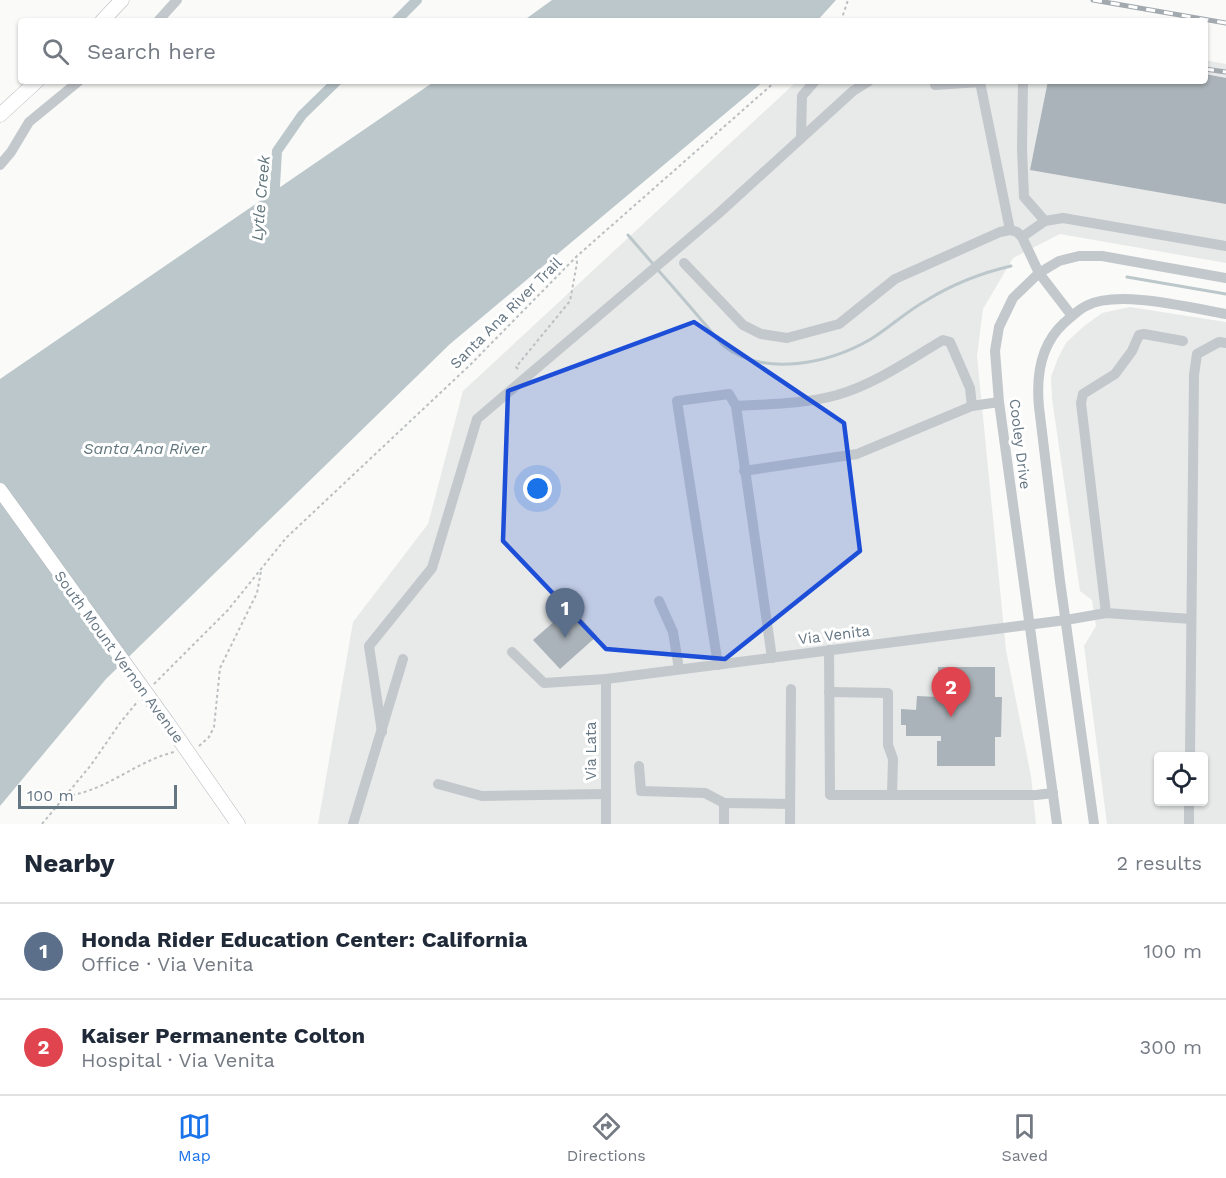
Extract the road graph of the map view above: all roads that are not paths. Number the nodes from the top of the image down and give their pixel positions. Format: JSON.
{"nodes":[{"id":1,"x":122,"y":0,"type":"edge"},
{"id":2,"x":177,"y":0,"type":"edge"},
{"id":3,"x":105,"y":18,"type":"edge"},
{"id":4,"x":161,"y":18,"type":"edge"},
{"id":5,"x":34,"y":84,"type":"edge"},
{"id":6,"x":75,"y":84,"type":"edge"},
{"id":7,"x":812,"y":84,"type":"edge"},
{"id":8,"x":864,"y":84,"type":"edge"},
{"id":9,"x":949,"y":84,"type":"edge"},
{"id":10,"x":980,"y":84,"type":"edge"},
{"id":11,"x":1023,"y":84,"type":"edge"},
{"id":12,"x":934,"y":85,"type":"dead end"},
{"id":13,"x":0,"y":114,"type":"edge"},
{"id":14,"x":801,"y":138,"type":"junction"},
{"id":15,"x":0,"y":165,"type":"edge"},
{"id":16,"x":1045,"y":221,"type":"junction"},
{"id":17,"x":1010,"y":230,"type":"junction"},
{"id":18,"x":1022,"y":237,"type":"junction"},
{"id":19,"x":1226,"y":246,"type":"edge"},
{"id":20,"x":684,"y":263,"type":"dead end"},
{"id":21,"x":1039,"y":273,"type":"junction"},
{"id":22,"x":1226,"y":278,"type":"edge"},
{"id":23,"x":1226,"y":314,"type":"edge"},
{"id":24,"x":1072,"y":316,"type":"junction"},
{"id":25,"x":1183,"y":341,"type":"dead end"},
{"id":26,"x":1226,"y":343,"type":"edge"},
{"id":27,"x":999,"y":402,"type":"junction"},
{"id":28,"x":736,"y":406,"type":"junction"},
{"id":29,"x":972,"y":406,"type":"junction"},
{"id":30,"x":744,"y":471,"type":"junction"},
{"id":31,"x":0,"y":490,"type":"edge"},
{"id":32,"x":659,"y":601,"type":"dead end"},
{"id":33,"x":1106,"y":613,"type":"junction"},
{"id":34,"x":1191,"y":619,"type":"junction"},
{"id":35,"x":1066,"y":620,"type":"junction"},
{"id":36,"x":1029,"y":625,"type":"junction"},
{"id":37,"x":829,"y":650,"type":"junction"},
{"id":38,"x":512,"y":652,"type":"dead end"},
{"id":39,"x":772,"y":658,"type":"junction"},
{"id":40,"x":403,"y":659,"type":"dead end"},
{"id":41,"x":718,"y":664,"type":"junction"},
{"id":42,"x":679,"y":669,"type":"junction"},
{"id":43,"x":606,"y":679,"type":"junction"},
{"id":44,"x":791,"y":689,"type":"dead end"},
{"id":45,"x":829,"y":692,"type":"junction"},
{"id":46,"x":382,"y":732,"type":"junction"},
{"id":47,"x":1190,"y":752,"type":"edge"},
{"id":48,"x":639,"y":766,"type":"dead end"},
{"id":49,"x":438,"y":784,"type":"dead end"},
{"id":50,"x":1053,"y":793,"type":"junction"},
{"id":51,"x":606,"y":794,"type":"junction"},
{"id":52,"x":892,"y":795,"type":"junction"},
{"id":53,"x":724,"y":803,"type":"junction"},
{"id":54,"x":790,"y":804,"type":"junction"},
{"id":55,"x":1189,"y":806,"type":"edge"},
{"id":56,"x":238,"y":824,"type":"edge"},
{"id":57,"x":353,"y":824,"type":"edge"},
{"id":58,"x":606,"y":824,"type":"edge"},
{"id":59,"x":724,"y":824,"type":"edge"},
{"id":60,"x":790,"y":824,"type":"edge"},
{"id":61,"x":1057,"y":824,"type":"edge"},
{"id":62,"x":1094,"y":824,"type":"edge"},
{"id":63,"x":1189,"y":824,"type":"edge"}],
"edges":[{"from":1,"to":3,"type":"main road"},
{"from":2,"to":4,"type":"street"},
{"from":5,"to":13,"type":"main road"},
{"from":6,"to":15,"type":"street"},
{"from":7,"to":14,"type":"street"},
{"from":8,"to":14,"type":"street"},
{"from":9,"to":12,"type":"street"},
{"from":10,"to":17,"type":"street"},
{"from":11,"to":16,"type":"street"},
{"from":14,"to":46,"type":"street"},
{"from":16,"to":18,"type":"street"},
{"from":16,"to":19,"type":"street"},
{"from":17,"to":18,"type":"street"},
{"from":17,"to":20,"type":"street"},
{"from":18,"to":21,"type":"street"},
{"from":21,"to":22,"type":"street","name":"Cooley Drive"},
{"from":21,"to":24,"type":"street"},
{"from":21,"to":27,"type":"street","name":"Cooley Drive"},
{"from":23,"to":24,"type":"street","name":"Cooley Drive"},
{"from":24,"to":35,"type":"street","name":"Cooley Drive"},
{"from":25,"to":33,"type":"street"},
{"from":26,"to":34,"type":"street"},
{"from":27,"to":29,"type":"street"},
{"from":27,"to":36,"type":"street","name":"Cooley Drive"},
{"from":28,"to":29,"type":"street"},
{"from":28,"to":30,"type":"street"},
{"from":28,"to":41,"type":"street"},
{"from":29,"to":30,"type":"street"},
{"from":30,"to":39,"type":"street"},
{"from":31,"to":56,"type":"main road","name":"South Mount Vernon Avenue","bridge":true},
{"from":32,"to":42,"type":"street"},
{"from":33,"to":34,"type":"street","name":"Via Venita"},
{"from":33,"to":35,"type":"street","name":"Via Venita"},
{"from":34,"to":47,"type":"street"},
{"from":35,"to":36,"type":"street","name":"Via Venita"},
{"from":35,"to":62,"type":"street","name":"Cooley Drive"},
{"from":36,"to":37,"type":"street","name":"Via Venita"},
{"from":36,"to":50,"type":"street","name":"Cooley Drive"},
{"from":37,"to":39,"type":"street","name":"Via Venita"},
{"from":37,"to":45,"type":"street"},
{"from":38,"to":43,"type":"street","name":"Via Venita"},
{"from":39,"to":41,"type":"street","name":"Via Venita"},
{"from":40,"to":46,"type":"street"},
{"from":41,"to":42,"type":"street","name":"Via Venita"},
{"from":42,"to":43,"type":"street","name":"Via Venita"},
{"from":43,"to":51,"type":"street","name":"Via Lata"},
{"from":44,"to":54,"type":"street"},
{"from":45,"to":52,"type":"street"},
{"from":45,"to":52,"type":"street"},
{"from":46,"to":57,"type":"street"},
{"from":48,"to":53,"type":"street"},
{"from":49,"to":51,"type":"street"},
{"from":50,"to":52,"type":"street"},
{"from":50,"to":61,"type":"street","name":"Cooley Drive"},
{"from":51,"to":58,"type":"street","name":"Via Lata"},
{"from":53,"to":54,"type":"street"},
{"from":53,"to":59,"type":"street"},
{"from":54,"to":60,"type":"street"},
{"from":55,"to":63,"type":"street"}]}
